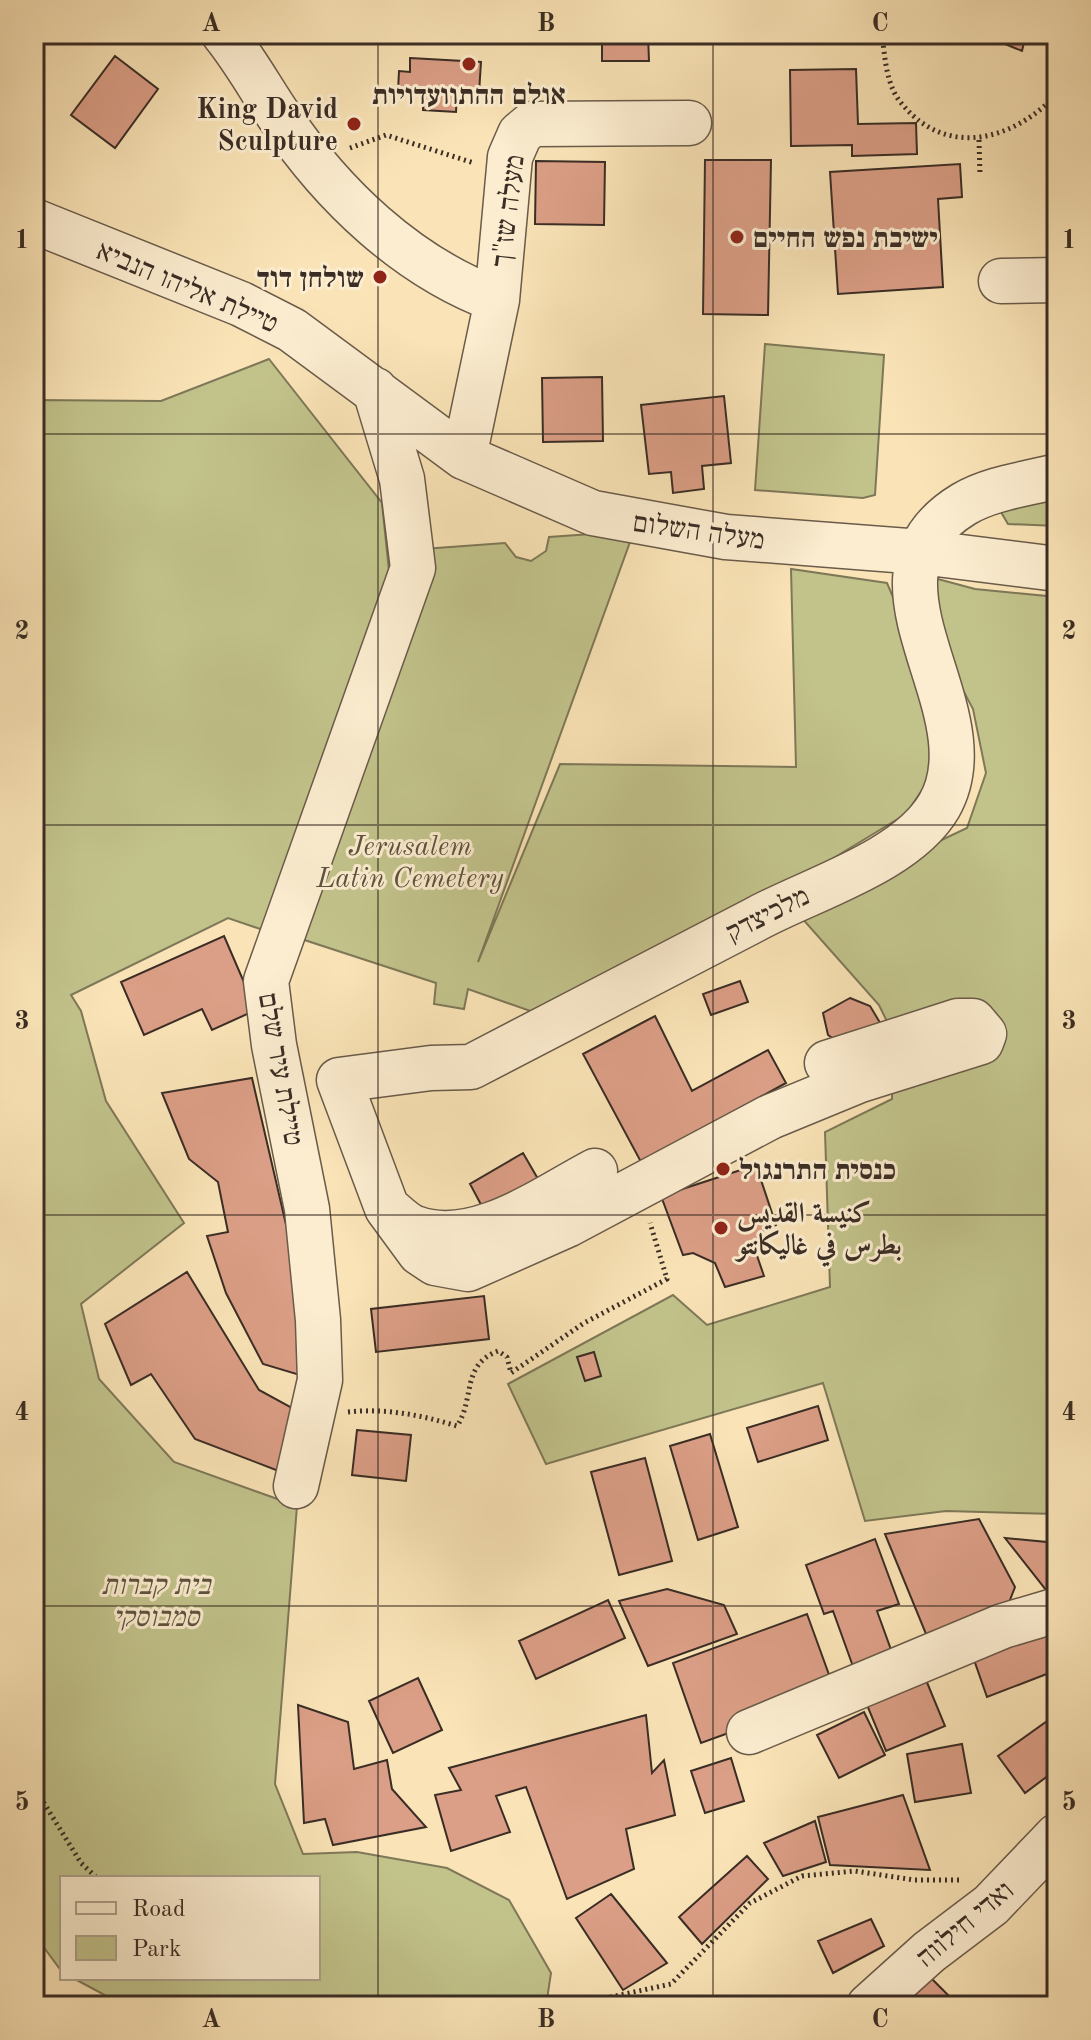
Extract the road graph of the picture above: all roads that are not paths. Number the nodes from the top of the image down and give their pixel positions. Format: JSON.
{"nodes":[{"id":1,"x":224,"y":34,"type":"edge"},
{"id":2,"x":689,"y":123,"type":"dead end"},
{"id":3,"x":34,"y":221,"type":"edge"},
{"id":4,"x":1057,"y":280,"type":"edge"},
{"id":5,"x":1001,"y":281,"type":"dead end"},
{"id":6,"x":497,"y":300,"type":"junction"},
{"id":7,"x":375,"y":390,"type":"junction"},
{"id":8,"x":464,"y":457,"type":"junction"},
{"id":9,"x":1057,"y":476,"type":"edge"},
{"id":10,"x":921,"y":552,"type":"junction"},
{"id":11,"x":1057,"y":569,"type":"edge"},
{"id":12,"x":827,"y":1063,"type":"dead end"},
{"id":13,"x":595,"y":1171,"type":"dead end"},
{"id":14,"x":387,"y":1208,"type":"junction"},
{"id":15,"x":296,"y":1486,"type":"dead end"},
{"id":16,"x":1057,"y":1610,"type":"edge"},
{"id":17,"x":749,"y":1732,"type":"dead end"},
{"id":18,"x":1057,"y":1836,"type":"edge"},
{"id":19,"x":869,"y":2006,"type":"edge"}],
"edges":[{"from":1,"to":6,"type":"street"},
{"from":2,"to":6,"type":"street","name":"מעלה שז\"ך"},
{"from":3,"to":7,"type":"street","name":"טיילת אליהו הנביא"},
{"from":4,"to":5,"type":"street"},
{"from":6,"to":8,"type":"street","name":"מעלה שז\"ך"},
{"from":7,"to":8,"type":"street","name":"מעלה השלום"},
{"from":7,"to":15,"type":"street","name":"טיילת עיר שלם"},
{"from":8,"to":10,"type":"street","name":"מעלה השלום"},
{"from":9,"to":10,"type":"street"},
{"from":10,"to":11,"type":"street","name":"מעלה השלום"},
{"from":10,"to":14,"type":"street","name":"מלכיצדק"},
{"from":12,"to":14,"type":"street"},
{"from":13,"to":14,"type":"street"},
{"from":16,"to":17,"type":"street"},
{"from":18,"to":19,"type":"street","name":"ואדי חילווה"}]}
